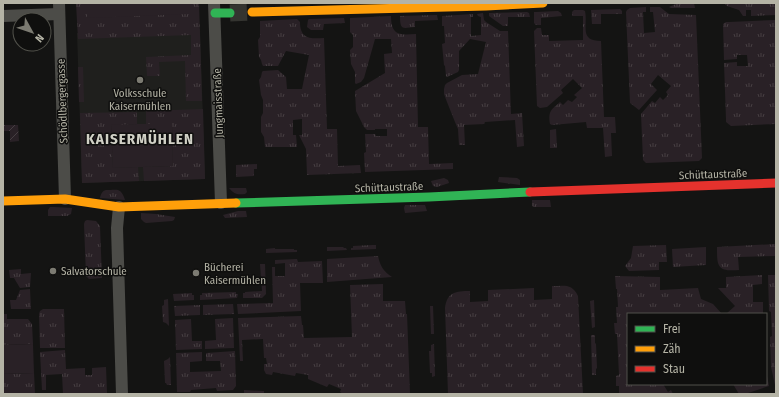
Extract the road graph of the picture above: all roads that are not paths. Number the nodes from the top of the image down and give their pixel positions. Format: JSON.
{"nodes":[{"id":1,"x":544,"y":3,"type":"edge"},
{"id":2,"x":487,"y":4,"type":"edge"},
{"id":3,"x":214,"y":8,"type":"edge"},
{"id":4,"x":59,"y":9,"type":"edge"},
{"id":5,"x":252,"y":12,"type":"tunnel mouth"},
{"id":6,"x":230,"y":13,"type":"tunnel mouth"},
{"id":7,"x":3,"y":16,"type":"edge"},
{"id":8,"x":776,"y":184,"type":"edge"},
{"id":9,"x":65,"y":200,"type":"junction"},
{"id":10,"x":3,"y":201,"type":"edge"},
{"id":11,"x":221,"y":203,"type":"junction"},
{"id":12,"x":118,"y":207,"type":"junction"},
{"id":13,"x":122,"y":394,"type":"edge"}],
"edges":[{"from":1,"to":2,"type":"street"},
{"from":2,"to":5,"type":"street"},
{"from":3,"to":6,"type":"street"},
{"from":3,"to":11,"type":"street","name":"Jungmaisstraße"},
{"from":4,"to":7,"type":"street"},
{"from":4,"to":9,"type":"street","name":"Schödlbergergasse"},
{"from":8,"to":11,"type":"street","name":"Schüttaustraße"},
{"from":9,"to":10,"type":"street","name":"Schüttaustraße"},
{"from":9,"to":12,"type":"street","name":"Schüttaustraße"},
{"from":11,"to":12,"type":"street","name":"Schüttaustraße"},
{"from":12,"to":13,"type":"street"}]}
